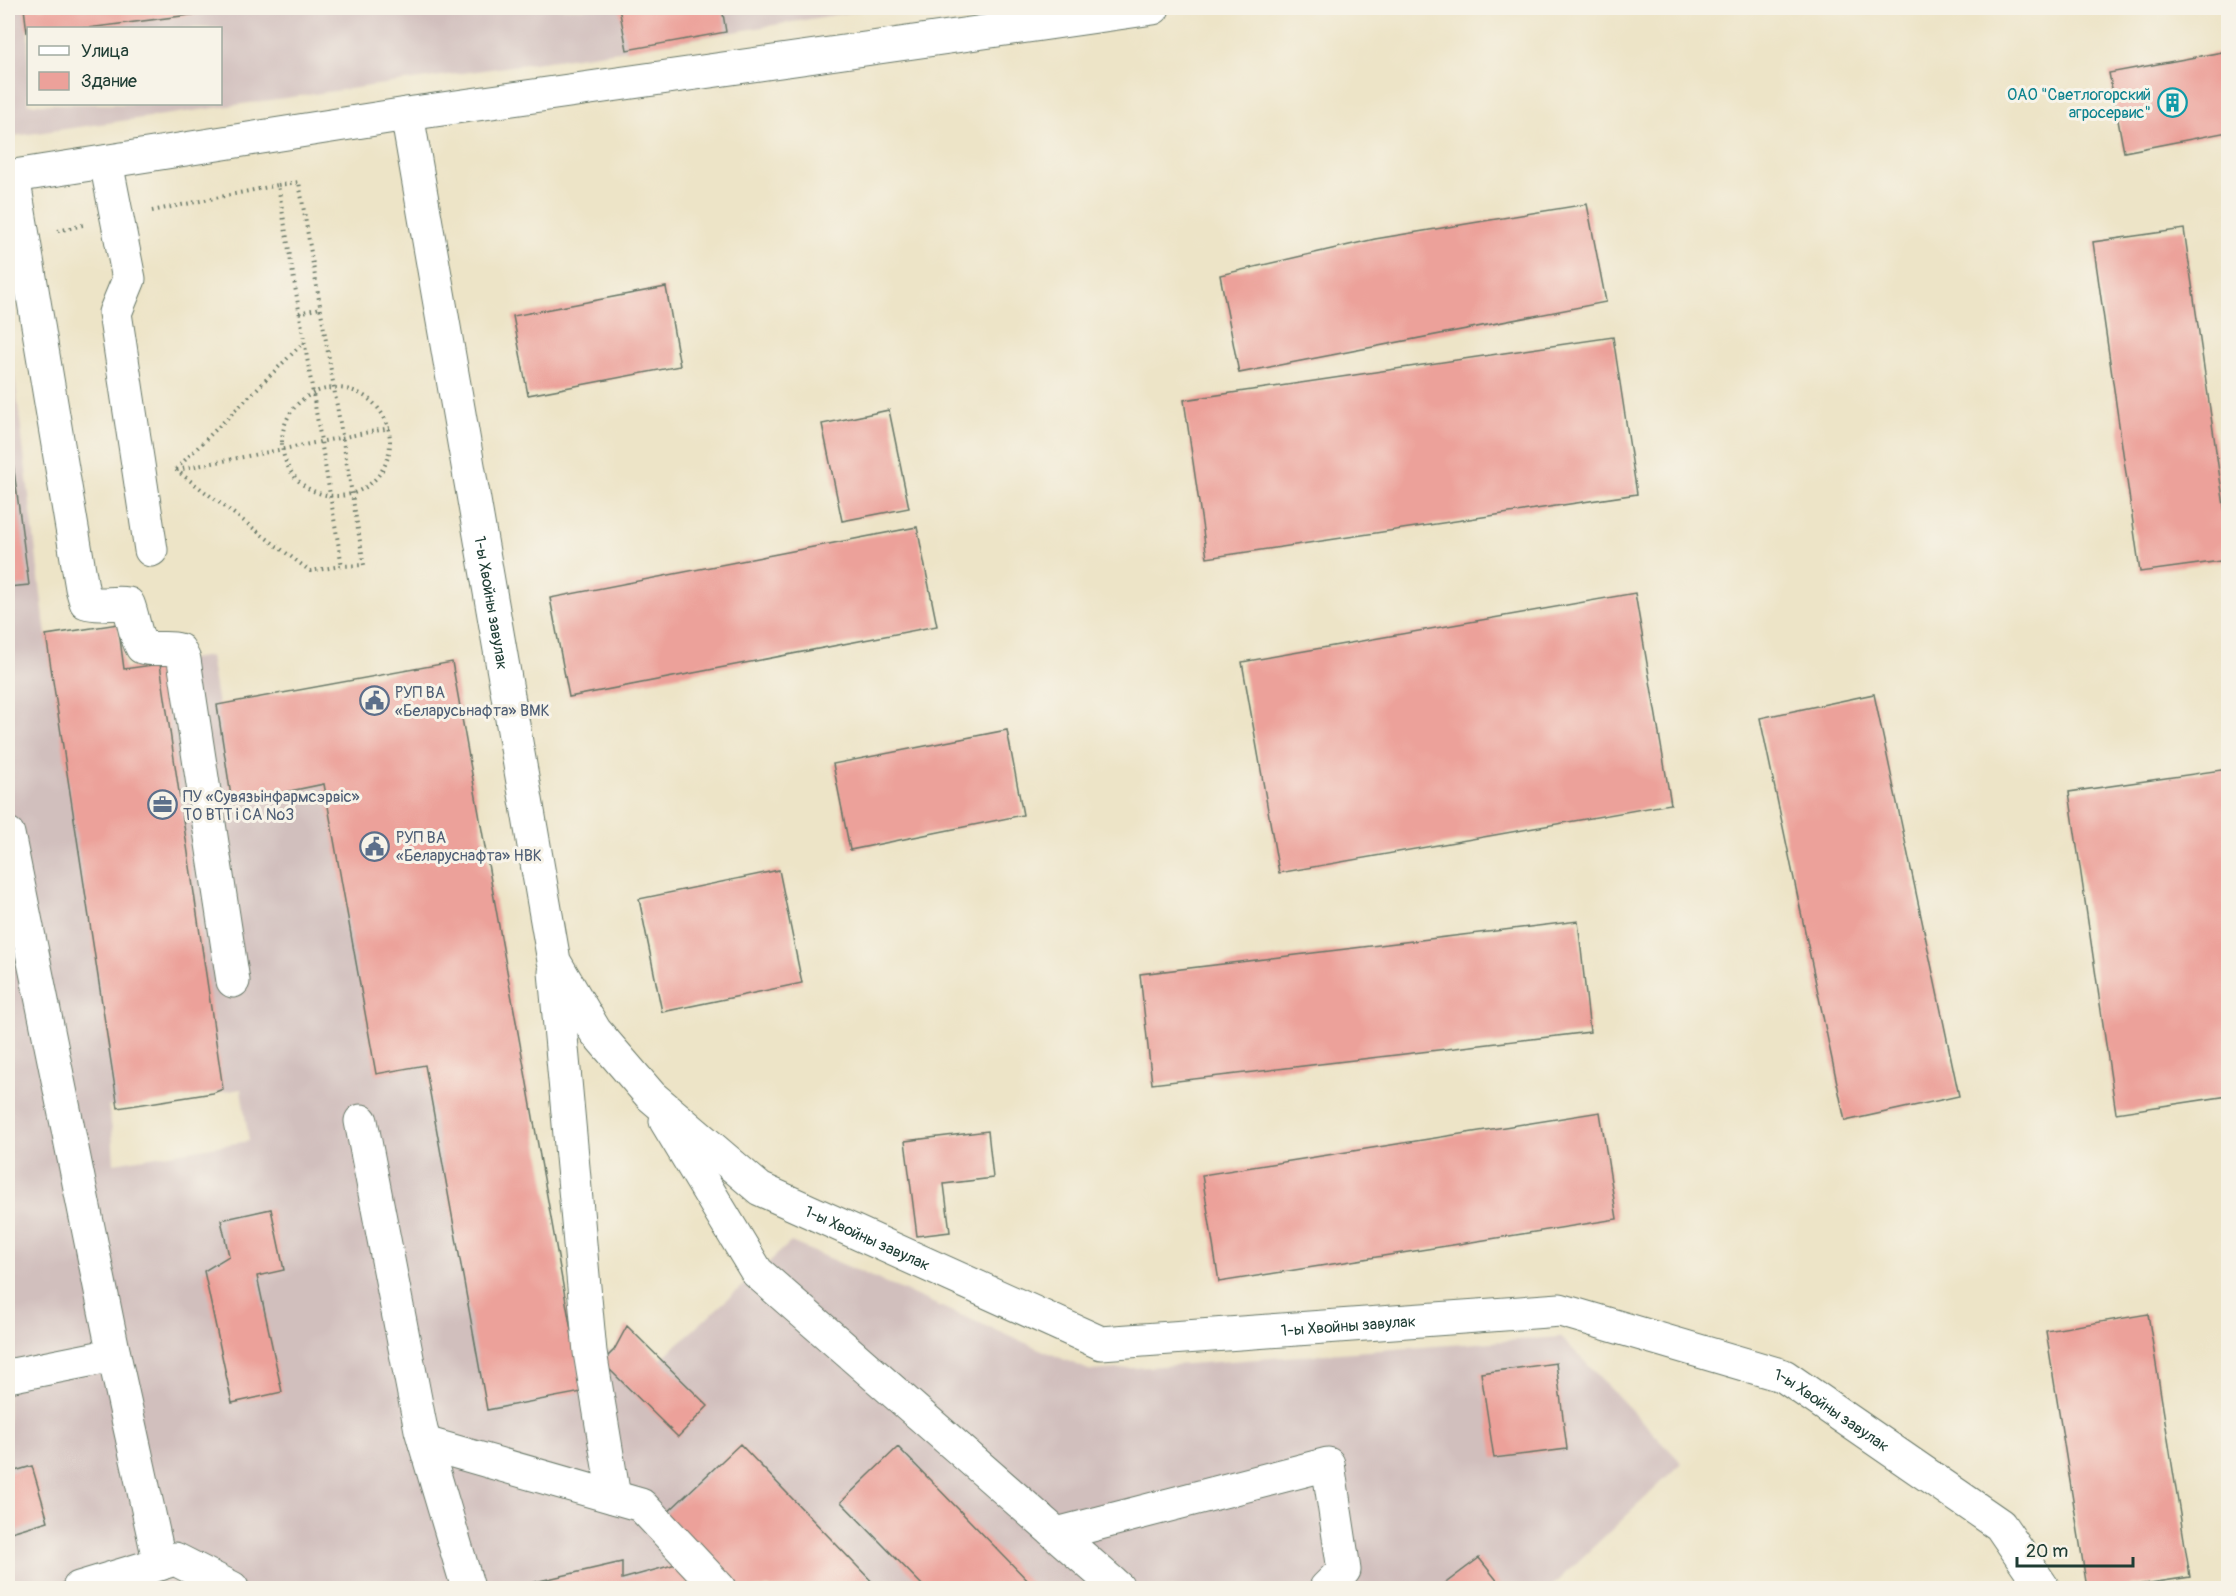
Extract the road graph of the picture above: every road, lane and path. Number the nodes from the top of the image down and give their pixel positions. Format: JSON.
{"nodes":[{"id":1,"x":1153,"y":8,"type":"edge"},
{"id":2,"x":407,"y":114,"type":"junction"},
{"id":3,"x":106,"y":162,"type":"junction"},
{"id":4,"x":10,"y":177,"type":"edge"},
{"id":5,"x":278,"y":184,"type":"junction"},
{"id":6,"x":117,"y":218,"type":"junction"},
{"id":7,"x":23,"y":238,"type":"junction"},
{"id":8,"x":320,"y":308,"type":"junction"},
{"id":9,"x":299,"y":313,"type":"junction"},
{"id":10,"x":304,"y":342,"type":"junction"},
{"id":11,"x":334,"y":387,"type":"junction"},
{"id":12,"x":313,"y":393,"type":"junction"},
{"id":13,"x":390,"y":428,"type":"junction"},
{"id":14,"x":342,"y":437,"type":"junction"},
{"id":15,"x":321,"y":441,"type":"junction"},
{"id":16,"x":282,"y":449,"type":"junction"},
{"id":17,"x":176,"y":470,"type":"junction"},
{"id":18,"x":352,"y":495,"type":"junction"},
{"id":19,"x":330,"y":496,"type":"junction"},
{"id":20,"x":151,"y":549,"type":"dead end"},
{"id":21,"x":342,"y":566,"type":"junction"},
{"id":22,"x":8,"y":834,"type":"edge"},
{"id":23,"x":554,"y":961,"type":"junction"},
{"id":24,"x":233,"y":981,"type":"dead end"},
{"id":25,"x":651,"y":1096,"type":"junction"},
{"id":26,"x":361,"y":1121,"type":"dead end"},
{"id":27,"x":114,"y":1355,"type":"junction"},
{"id":28,"x":8,"y":1376,"type":"edge"},
{"id":29,"x":425,"y":1443,"type":"junction"},
{"id":30,"x":614,"y":1497,"type":"junction"},
{"id":31,"x":1057,"y":1534,"type":"junction"},
{"id":32,"x":160,"y":1564,"type":"junction"},
{"id":33,"x":80,"y":1588,"type":"edge"},
{"id":34,"x":232,"y":1588,"type":"edge"},
{"id":35,"x":468,"y":1588,"type":"edge"},
{"id":36,"x":719,"y":1588,"type":"edge"},
{"id":37,"x":1118,"y":1588,"type":"edge"},
{"id":38,"x":1326,"y":1588,"type":"edge"},
{"id":39,"x":2043,"y":1588,"type":"edge"}],
"edges":[{"from":1,"to":2,"type":"street"},
{"from":2,"to":3,"type":"street"},
{"from":2,"to":23,"type":"street","name":"1-ы Хвойны завулак"},
{"from":3,"to":4,"type":"street"},
{"from":3,"to":6,"type":"street"},
{"from":4,"to":7,"type":"street"},
{"from":5,"to":6,"type":"path"},
{"from":5,"to":8,"type":"path"},
{"from":5,"to":9,"type":"path"},
{"from":6,"to":7,"type":"path"},
{"from":6,"to":20,"type":"street"},
{"from":7,"to":24,"type":"street"},
{"from":8,"to":9,"type":"path"},
{"from":8,"to":11,"type":"path"},
{"from":9,"to":10,"type":"path"},
{"from":10,"to":12,"type":"path"},
{"from":10,"to":17,"type":"path"},
{"from":11,"to":12,"type":"path"},
{"from":11,"to":13,"type":"path"},
{"from":11,"to":14,"type":"path"},
{"from":12,"to":15,"type":"path"},
{"from":12,"to":16,"type":"path"},
{"from":13,"to":14,"type":"path"},
{"from":13,"to":18,"type":"path"},
{"from":14,"to":15,"type":"path"},
{"from":14,"to":18,"type":"path"},
{"from":15,"to":16,"type":"path"},
{"from":15,"to":19,"type":"path"},
{"from":16,"to":17,"type":"path"},
{"from":16,"to":19,"type":"path"},
{"from":17,"to":21,"type":"path"},
{"from":18,"to":19,"type":"path"},
{"from":18,"to":21,"type":"path"},
{"from":19,"to":21,"type":"path"},
{"from":22,"to":27,"type":"street"},
{"from":23,"to":25,"type":"street","name":"1-ы Хвойны завулак"},
{"from":23,"to":30,"type":"street"},
{"from":25,"to":31,"type":"street"},
{"from":25,"to":39,"type":"street","name":"1-ы Хвойны завулак"},
{"from":26,"to":29,"type":"street"},
{"from":27,"to":28,"type":"street"},
{"from":27,"to":32,"type":"street"},
{"from":29,"to":30,"type":"street"},
{"from":29,"to":35,"type":"street"},
{"from":30,"to":36,"type":"street"},
{"from":31,"to":37,"type":"street"},
{"from":31,"to":38,"type":"street"},
{"from":32,"to":33,"type":"street"},
{"from":32,"to":34,"type":"street"}]}
